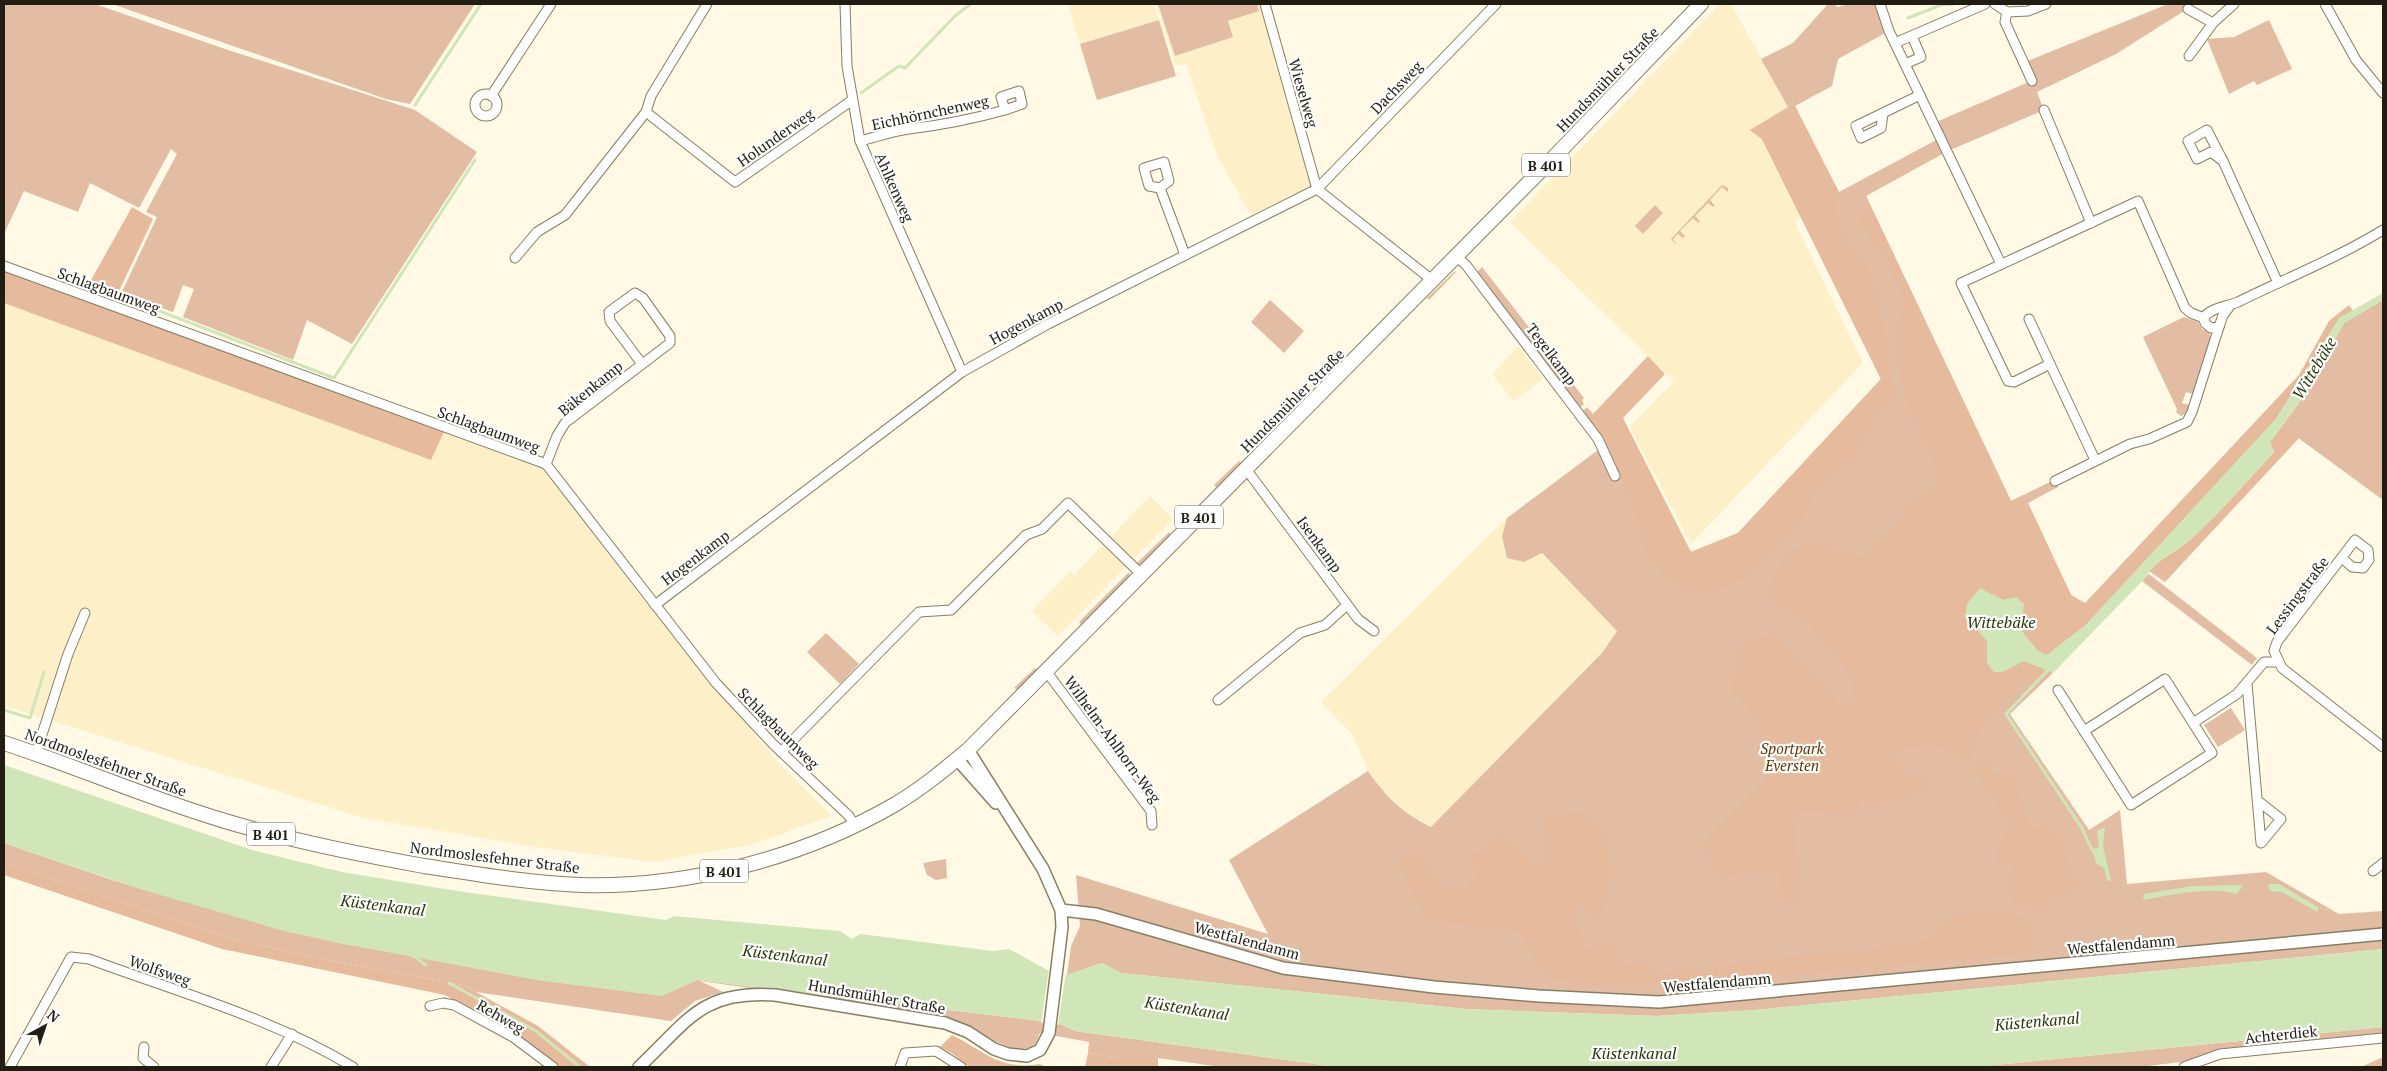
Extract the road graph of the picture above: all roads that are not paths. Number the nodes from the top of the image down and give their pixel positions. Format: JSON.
{"nodes":[{"id":1,"x":551,"y":4,"type":"edge"},
{"id":2,"x":707,"y":4,"type":"edge"},
{"id":3,"x":845,"y":4,"type":"edge"},
{"id":4,"x":1265,"y":4,"type":"edge"},
{"id":5,"x":1496,"y":4,"type":"edge"},
{"id":6,"x":1701,"y":4,"type":"edge"},
{"id":7,"x":1880,"y":4,"type":"edge"},
{"id":8,"x":1985,"y":4,"type":"edge"},
{"id":9,"x":1995,"y":4,"type":"edge"},
{"id":10,"x":2046,"y":4,"type":"edge"},
{"id":11,"x":2234,"y":4,"type":"edge"},
{"id":12,"x":2325,"y":4,"type":"edge"},
{"id":13,"x":2188,"y":9,"type":"dead end"},
{"id":14,"x":2007,"y":12,"type":"junction"},
{"id":15,"x":2213,"y":23,"type":"junction"},
{"id":16,"x":1912,"y":36,"type":"junction"},
{"id":17,"x":1895,"y":43,"type":"junction"},
{"id":18,"x":2189,"y":56,"type":"dead end"},
{"id":19,"x":1905,"y":64,"type":"junction"},
{"id":20,"x":2032,"y":81,"type":"dead end"},
{"id":21,"x":2383,"y":94,"type":"edge"},
{"id":22,"x":1920,"y":95,"type":"junction"},
{"id":23,"x":492,"y":96,"type":"dead end"},
{"id":24,"x":851,"y":101,"type":"junction"},
{"id":25,"x":1005,"y":110,"type":"dead end"},
{"id":26,"x":2044,"y":110,"type":"dead end"},
{"id":27,"x":646,"y":112,"type":"junction"},
{"id":28,"x":1883,"y":114,"type":"dead end"},
{"id":29,"x":860,"y":141,"type":"junction"},
{"id":30,"x":2223,"y":161,"type":"dead end"},
{"id":31,"x":1160,"y":188,"type":"dead end"},
{"id":32,"x":1317,"y":189,"type":"junction"},
{"id":33,"x":2091,"y":222,"type":"junction"},
{"id":34,"x":2383,"y":230,"type":"edge"},
{"id":35,"x":1185,"y":255,"type":"junction"},
{"id":36,"x":1456,"y":256,"type":"junction"},
{"id":37,"x":515,"y":258,"type":"dead end"},
{"id":38,"x":2001,"y":264,"type":"junction"},
{"id":39,"x":4,"y":266,"type":"edge"},
{"id":40,"x":1432,"y":280,"type":"junction"},
{"id":41,"x":2278,"y":283,"type":"junction"},
{"id":42,"x":2230,"y":306,"type":"junction"},
{"id":43,"x":2204,"y":318,"type":"junction"},
{"id":44,"x":2029,"y":319,"type":"dead end"},
{"id":45,"x":2219,"y":327,"type":"junction"},
{"id":46,"x":642,"y":364,"type":"junction"},
{"id":47,"x":2050,"y":364,"type":"junction"},
{"id":48,"x":962,"y":372,"type":"junction"},
{"id":49,"x":2095,"y":460,"type":"junction"},
{"id":50,"x":546,"y":464,"type":"junction"},
{"id":51,"x":1246,"y":469,"type":"junction"},
{"id":52,"x":1616,"y":476,"type":"dead end"},
{"id":53,"x":2054,"y":481,"type":"dead end"},
{"id":54,"x":2342,"y":558,"type":"dead end"},
{"id":55,"x":1142,"y":575,"type":"junction"},
{"id":56,"x":655,"y":605,"type":"junction"},
{"id":57,"x":1347,"y":605,"type":"junction"},
{"id":58,"x":86,"y":613,"type":"dead end"},
{"id":59,"x":1374,"y":631,"type":"dead end"},
{"id":60,"x":2278,"y":662,"type":"junction"},
{"id":61,"x":1046,"y":671,"type":"junction"},
{"id":62,"x":2247,"y":684,"type":"junction"},
{"id":63,"x":2058,"y":690,"type":"dead end"},
{"id":64,"x":1218,"y":700,"type":"dead end"},
{"id":65,"x":2193,"y":723,"type":"junction"},
{"id":66,"x":2084,"y":731,"type":"junction"},
{"id":67,"x":4,"y":743,"type":"edge"},
{"id":68,"x":2383,"y":747,"type":"edge"},
{"id":69,"x":781,"y":752,"type":"junction"},
{"id":70,"x":36,"y":753,"type":"junction"},
{"id":71,"x":963,"y":754,"type":"junction"},
{"id":72,"x":2258,"y":800,"type":"dead end"},
{"id":73,"x":854,"y":825,"type":"junction"},
{"id":74,"x":1152,"y":825,"type":"dead end"},
{"id":75,"x":2383,"y":863,"type":"edge"},
{"id":76,"x":2373,"y":871,"type":"dead end"},
{"id":77,"x":1061,"y":910,"type":"junction"},
{"id":78,"x":2383,"y":934,"type":"edge"},
{"id":79,"x":430,"y":1006,"type":"dead end"},
{"id":80,"x":292,"y":1034,"type":"junction"},
{"id":81,"x":2383,"y":1038,"type":"edge"},
{"id":82,"x":144,"y":1047,"type":"dead end"},
{"id":83,"x":10,"y":1067,"type":"edge"},
{"id":84,"x":154,"y":1067,"type":"edge"},
{"id":85,"x":272,"y":1067,"type":"edge"},
{"id":86,"x":353,"y":1067,"type":"edge"},
{"id":87,"x":553,"y":1067,"type":"edge"},
{"id":88,"x":639,"y":1067,"type":"edge"},
{"id":89,"x":900,"y":1067,"type":"edge"},
{"id":90,"x":961,"y":1067,"type":"edge"},
{"id":91,"x":2184,"y":1067,"type":"edge"}],
"edges":[{"from":1,"to":23,"type":"street"},
{"from":2,"to":27,"type":"street"},
{"from":3,"to":24,"type":"street","name":"Ahlkenweg"},
{"from":4,"to":32,"type":"street","name":"Wieselweg"},
{"from":5,"to":32,"type":"street","name":"Dachsweg"},
{"from":6,"to":36,"type":"main road","name":"Hundsmühler Straße","number":"B 401"},
{"from":7,"to":17,"type":"street"},
{"from":8,"to":16,"type":"street"},
{"from":9,"to":14,"type":"street"},
{"from":10,"to":14,"type":"street"},
{"from":11,"to":15,"type":"street"},
{"from":12,"to":21,"type":"street"},
{"from":13,"to":15,"type":"street"},
{"from":14,"to":20,"type":"street"},
{"from":15,"to":18,"type":"street"},
{"from":16,"to":17,"type":"street"},
{"from":16,"to":19,"type":"street"},
{"from":17,"to":19,"type":"street"},
{"from":19,"to":22,"type":"street"},
{"from":22,"to":28,"type":"street"},
{"from":22,"to":38,"type":"street"},
{"from":24,"to":27,"type":"street","name":"Holunderweg"},
{"from":24,"to":29,"type":"street","name":"Ahlkenweg"},
{"from":25,"to":29,"type":"street","name":"Eichhörnchenweg"},
{"from":26,"to":33,"type":"street"},
{"from":27,"to":37,"type":"street"},
{"from":29,"to":48,"type":"street","name":"Ahlkenweg"},
{"from":30,"to":41,"type":"street"},
{"from":31,"to":35,"type":"street"},
{"from":32,"to":35,"type":"street","name":"Hogenkamp"},
{"from":32,"to":40,"type":"street"},
{"from":33,"to":38,"type":"street"},
{"from":33,"to":43,"type":"street"},
{"from":34,"to":41,"type":"street"},
{"from":35,"to":48,"type":"street","name":"Hogenkamp"},
{"from":36,"to":40,"type":"main road","name":"Hundsmühler Straße","number":"B 401"},
{"from":36,"to":52,"type":"street","name":"Tegelkamp"},
{"from":38,"to":47,"type":"street"},
{"from":39,"to":50,"type":"street","name":"Schlagbaumweg"},
{"from":40,"to":51,"type":"main road","name":"Hundsmühler Straße","number":"B 401"},
{"from":41,"to":42,"type":"street"},
{"from":42,"to":43,"type":"street"},
{"from":42,"to":45,"type":"street"},
{"from":43,"to":45,"type":"street"},
{"from":44,"to":47,"type":"street"},
{"from":45,"to":49,"type":"street"},
{"from":46,"to":46,"type":"street","name":"Bäkenkamp"},
{"from":46,"to":50,"type":"street","name":"Bäkenkamp"},
{"from":47,"to":49,"type":"street"},
{"from":48,"to":56,"type":"street","name":"Hogenkamp"},
{"from":49,"to":53,"type":"street"},
{"from":50,"to":56,"type":"street","name":"Schlagbaumweg"},
{"from":51,"to":55,"type":"main road","name":"Hundsmühler Straße","number":"B 401"},
{"from":51,"to":57,"type":"street","name":"Isenkamp"},
{"from":54,"to":60,"type":"street","name":"Lessingstraße"},
{"from":55,"to":61,"type":"main road","name":"Hundsmühler Straße","number":"B 401"},
{"from":55,"to":69,"type":"street"},
{"from":56,"to":69,"type":"street","name":"Schlagbaumweg"},
{"from":57,"to":59,"type":"street","name":"Isenkamp"},
{"from":57,"to":64,"type":"street"},
{"from":58,"to":70,"type":"street"},
{"from":60,"to":62,"type":"street"},
{"from":60,"to":68,"type":"street"},
{"from":61,"to":71,"type":"main road","name":"Hundsmühler Straße","number":"B 401"},
{"from":61,"to":74,"type":"street","name":"Wilhelm-Ahlhorn-Weg"},
{"from":62,"to":65,"type":"street"},
{"from":62,"to":72,"type":"street"},
{"from":63,"to":66,"type":"street"},
{"from":65,"to":66,"type":"street"},
{"from":65,"to":66,"type":"street"},
{"from":67,"to":70,"type":"main road","name":"Nordmoslesfehner Straße","number":"B 401"},
{"from":69,"to":73,"type":"street","name":"Schlagbaumweg"},
{"from":70,"to":73,"type":"main road","name":"Nordmoslesfehner Straße","number":"B 401"},
{"from":71,"to":73,"type":"main road","name":"Nordmoslesfehner Straße","number":"B 401"},
{"from":71,"to":77,"type":"street","name":"Hundsmühler Straße"},
{"from":75,"to":76,"type":"street"},
{"from":77,"to":78,"type":"street","name":"Westfalendamm"},
{"from":77,"to":88,"type":"street","name":"Hundsmühler Straße"},
{"from":79,"to":87,"type":"street","name":"Rehweg"},
{"from":80,"to":83,"type":"street","name":"Wolfsweg"},
{"from":80,"to":85,"type":"street"},
{"from":80,"to":86,"type":"street","name":"Wolfsweg"},
{"from":81,"to":91,"type":"street","name":"Achterdiek"},
{"from":82,"to":84,"type":"street"},
{"from":89,"to":90,"type":"street"}]}
